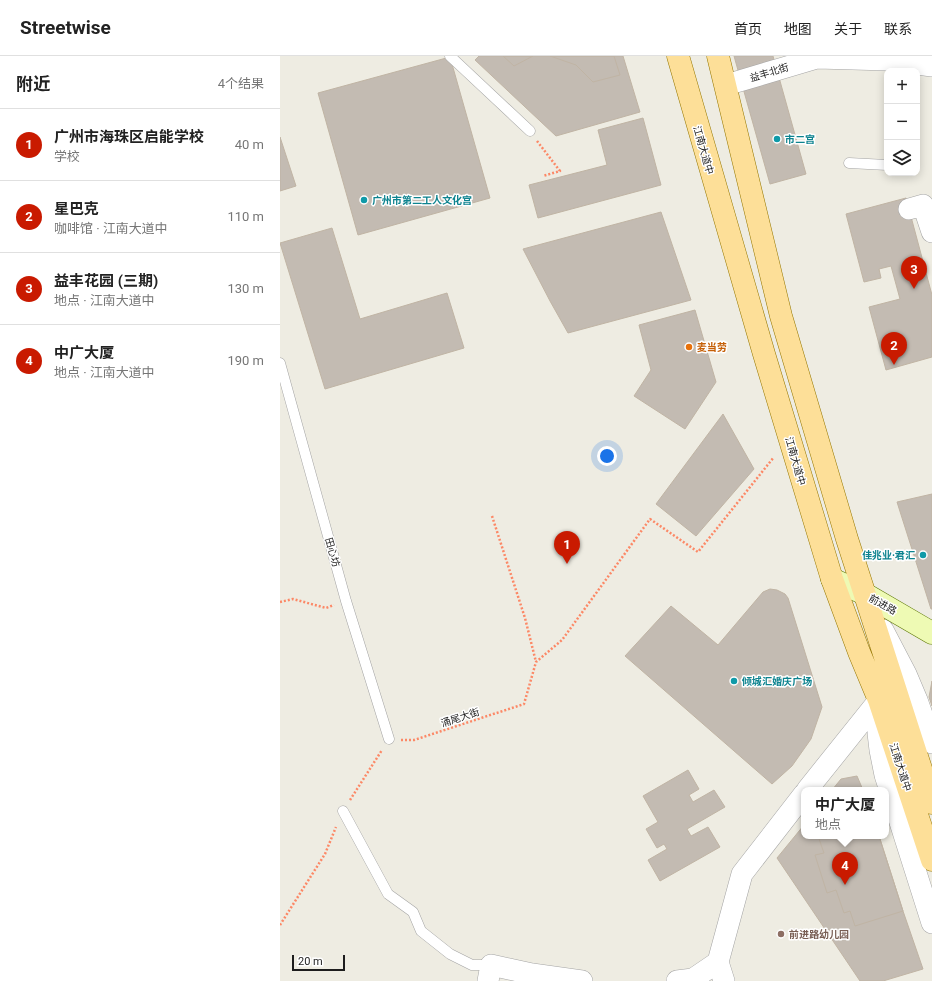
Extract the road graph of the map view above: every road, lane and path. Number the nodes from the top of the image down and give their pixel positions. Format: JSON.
{"nodes":[{"id":1,"x":450,"y":56,"type":"edge"},
{"id":2,"x":678,"y":56,"type":"edge"},
{"id":3,"x":718,"y":56,"type":"edge"},
{"id":4,"x":900,"y":66,"type":"edge"},
{"id":5,"x":932,"y":66,"type":"edge"},
{"id":6,"x":726,"y":86,"type":"junction"},
{"id":7,"x":530,"y":131,"type":"joint"},
{"id":8,"x":849,"y":163,"type":"dead end"},
{"id":9,"x":884,"y":165,"type":"edge"},
{"id":10,"x":543,"y":176,"type":"dead end"},
{"id":11,"x":909,"y":209,"type":"dead end"},
{"id":12,"x":932,"y":232,"type":"edge"},
{"id":13,"x":280,"y":363,"type":"edge"},
{"id":14,"x":789,"y":438,"type":"junction"},
{"id":15,"x":492,"y":516,"type":"dead end"},
{"id":16,"x":832,"y":579,"type":"junction"},
{"id":17,"x":865,"y":594,"type":"junction"},
{"id":18,"x":346,"y":601,"type":"junction"},
{"id":19,"x":280,"y":602,"type":"edge"},
{"id":20,"x":932,"y":633,"type":"edge"},
{"id":21,"x":536,"y":662,"type":"junction"},
{"id":22,"x":879,"y":700,"type":"junction"},
{"id":23,"x":389,"y":739,"type":"junction"},
{"id":24,"x":932,"y":743,"type":"edge"},
{"id":25,"x":810,"y":787,"type":"edge"},
{"id":26,"x":889,"y":787,"type":"edge"},
{"id":27,"x":889,"y":788,"type":"edge"},
{"id":28,"x":801,"y":798,"type":"edge"},
{"id":29,"x":932,"y":804,"type":"edge"},
{"id":30,"x":343,"y":811,"type":"junction"},
{"id":31,"x":932,"y":860,"type":"edge"},
{"id":32,"x":932,"y":923,"type":"edge"},
{"id":33,"x":280,"y":925,"type":"edge"},
{"id":34,"x":721,"y":972,"type":"edge"},
{"id":35,"x":489,"y":973,"type":"edge"},
{"id":36,"x":582,"y":981,"type":"edge"},
{"id":37,"x":677,"y":981,"type":"edge"}],
"edges":[{"from":1,"to":7,"type":"lane"},
{"from":2,"to":14,"type":"main road","name":"江南大道中"},
{"from":3,"to":6,"type":"main road","name":"江南大道中"},
{"from":4,"to":5,"type":"street","name":"益丰北街"},
{"from":4,"to":6,"type":"street","name":"益丰北街"},
{"from":6,"to":17,"type":"main road","name":"江南大道中"},
{"from":7,"to":10,"type":"path"},
{"from":8,"to":9,"type":"lane"},
{"from":11,"to":12,"type":"street"},
{"from":13,"to":18,"type":"lane","name":"田心坊"},
{"from":14,"to":16,"type":"main road","name":"江南大道中"},
{"from":14,"to":21,"type":"path"},
{"from":15,"to":21,"type":"path"},
{"from":16,"to":17,"type":"main road","name":"前进路"},
{"from":16,"to":22,"type":"main road","name":"江南大道中"},
{"from":17,"to":20,"type":"main road","name":"前进路"},
{"from":17,"to":24,"type":"street"},
{"from":17,"to":29,"type":"main road","name":"江南大道中"},
{"from":18,"to":19,"type":"path"},
{"from":18,"to":23,"type":"lane","name":"田心坊"},
{"from":21,"to":23,"type":"path","name":"涌尾大街"},
{"from":22,"to":25,"type":"street"},
{"from":22,"to":26,"type":"street"},
{"from":22,"to":31,"type":"main road","name":"江南大道中"},
{"from":23,"to":30,"type":"path"},
{"from":27,"to":32,"type":"street"},
{"from":28,"to":34,"type":"street"},
{"from":30,"to":33,"type":"path"},
{"from":30,"to":35,"type":"lane"},
{"from":34,"to":37,"type":"street"},
{"from":35,"to":36,"type":"street"}]}
